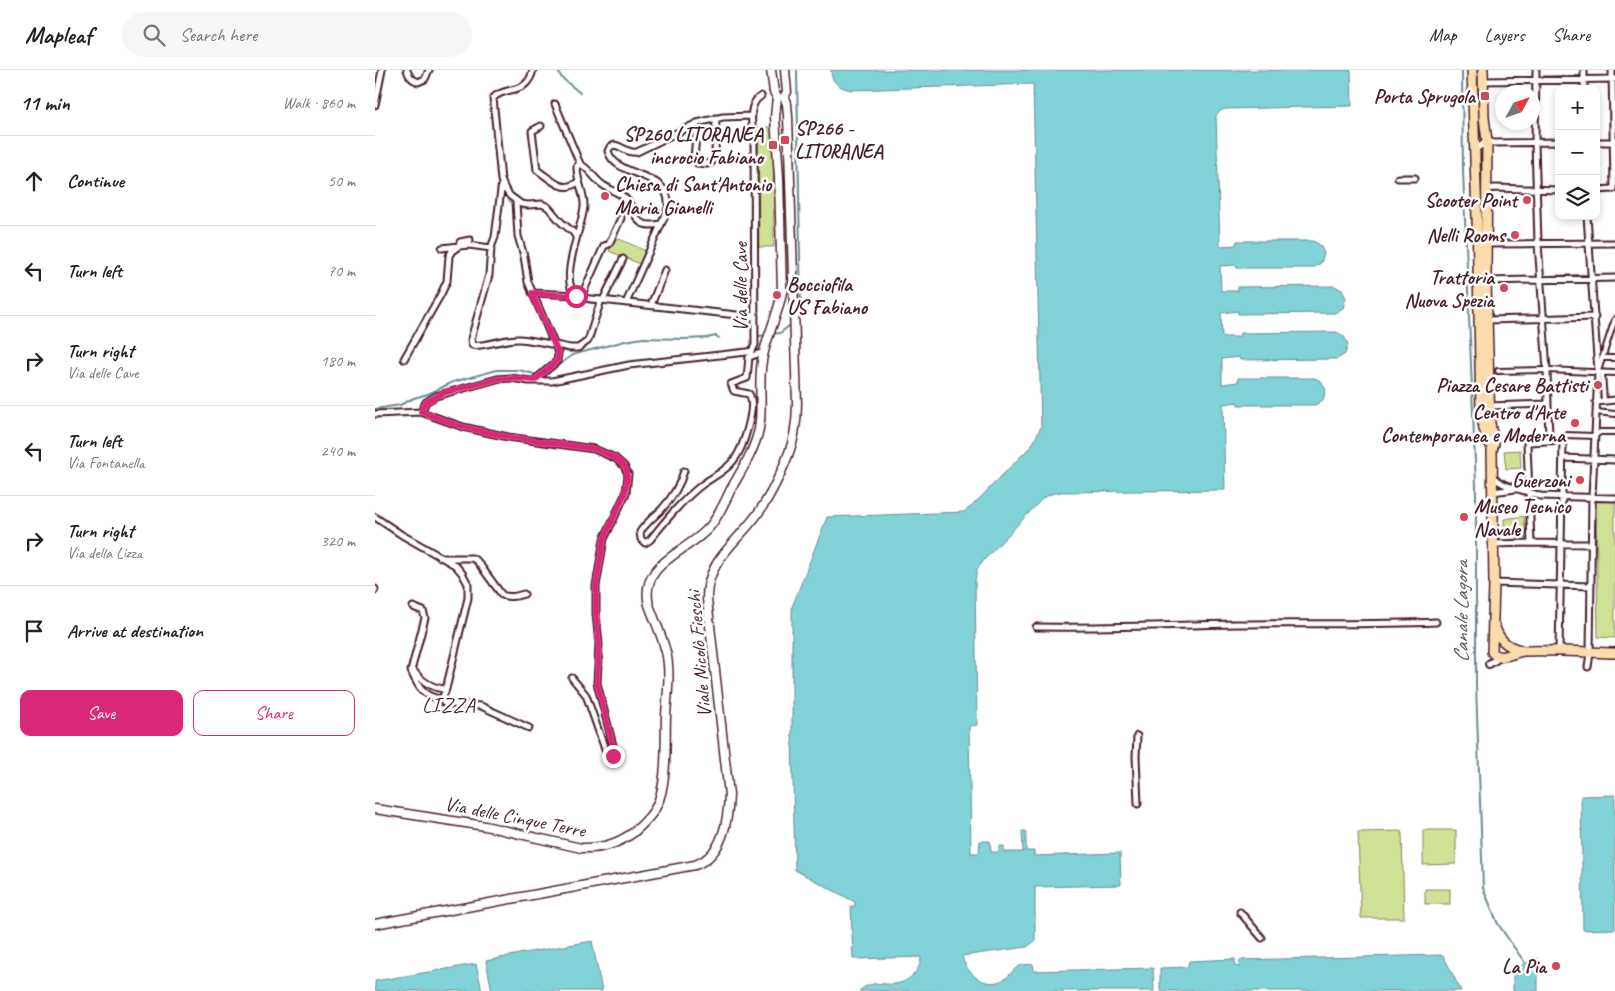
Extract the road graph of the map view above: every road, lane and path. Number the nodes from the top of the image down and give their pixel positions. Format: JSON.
{"nodes":[{"id":1,"x":382,"y":70,"type":"edge"},
{"id":2,"x":407,"y":70,"type":"edge"},
{"id":3,"x":429,"y":70,"type":"edge"},
{"id":4,"x":533,"y":70,"type":"edge"},
{"id":5,"x":771,"y":70,"type":"edge"},
{"id":6,"x":785,"y":70,"type":"edge"},
{"id":7,"x":1472,"y":70,"type":"edge"},
{"id":8,"x":1483,"y":70,"type":"edge"},
{"id":9,"x":1536,"y":70,"type":"edge"},
{"id":10,"x":1584,"y":70,"type":"edge"},
{"id":11,"x":1613,"y":70,"type":"edge"},
{"id":12,"x":1614,"y":79,"type":"edge"},
{"id":13,"x":1537,"y":80,"type":"junction"},
{"id":14,"x":1584,"y":80,"type":"junction"},
{"id":15,"x":1484,"y":81,"type":"junction"},
{"id":16,"x":1584,"y":85,"type":"edge"},
{"id":17,"x":786,"y":88,"type":"junction"},
{"id":18,"x":775,"y":94,"type":"junction"},
{"id":19,"x":761,"y":96,"type":"dead end"},
{"id":20,"x":555,"y":104,"type":"dead end"},
{"id":21,"x":375,"y":105,"type":"edge"},
{"id":22,"x":752,"y":116,"type":"junction"},
{"id":23,"x":716,"y":118,"type":"junction"},
{"id":24,"x":697,"y":123,"type":"junction"},
{"id":25,"x":541,"y":126,"type":"dead end"},
{"id":26,"x":1487,"y":141,"type":"junction"},
{"id":27,"x":1555,"y":142,"type":"edge"},
{"id":28,"x":1600,"y":142,"type":"edge"},
{"id":29,"x":1615,"y":142,"type":"edge"},
{"id":30,"x":1535,"y":143,"type":"junction"},
{"id":31,"x":1475,"y":150,"type":"junction"},
{"id":32,"x":580,"y":164,"type":"junction"},
{"id":33,"x":529,"y":170,"type":"dead end"},
{"id":34,"x":537,"y":170,"type":"junction"},
{"id":35,"x":1398,"y":178,"type":"dead end"},
{"id":36,"x":1415,"y":178,"type":"dead end"},
{"id":37,"x":579,"y":181,"type":"junction"},
{"id":38,"x":502,"y":182,"type":"junction"},
{"id":39,"x":1487,"y":189,"type":"junction"},
{"id":40,"x":1615,"y":189,"type":"edge"},
{"id":41,"x":1536,"y":190,"type":"junction"},
{"id":42,"x":1555,"y":190,"type":"edge"},
{"id":43,"x":1600,"y":190,"type":"edge"},
{"id":44,"x":517,"y":202,"type":"junction"},
{"id":45,"x":621,"y":218,"type":"dead end"},
{"id":46,"x":1587,"y":220,"type":"edge"},
{"id":47,"x":581,"y":221,"type":"junction"},
{"id":48,"x":661,"y":224,"type":"junction"},
{"id":49,"x":569,"y":227,"type":"junction"},
{"id":50,"x":576,"y":238,"type":"junction"},
{"id":51,"x":470,"y":240,"type":"dead end"},
{"id":52,"x":1615,"y":242,"type":"edge"},
{"id":53,"x":1538,"y":243,"type":"junction"},
{"id":54,"x":1589,"y":243,"type":"junction"},
{"id":55,"x":1487,"y":244,"type":"junction"},
{"id":56,"x":459,"y":246,"type":"junction"},
{"id":57,"x":442,"y":248,"type":"dead end"},
{"id":58,"x":491,"y":248,"type":"junction"},
{"id":59,"x":623,"y":259,"type":"dead end"},
{"id":60,"x":665,"y":270,"type":"dead end"},
{"id":61,"x":1592,"y":278,"type":"junction"},
{"id":62,"x":1615,"y":278,"type":"edge"},
{"id":63,"x":1540,"y":280,"type":"junction"},
{"id":64,"x":1486,"y":281,"type":"junction"},
{"id":65,"x":532,"y":293,"type":"junction"},
{"id":66,"x":578,"y":296,"type":"junction"},
{"id":67,"x":602,"y":300,"type":"junction"},
{"id":68,"x":626,"y":303,"type":"junction"},
{"id":69,"x":651,"y":305,"type":"junction"},
{"id":70,"x":755,"y":317,"type":"junction"},
{"id":71,"x":1595,"y":318,"type":"junction"},
{"id":72,"x":1543,"y":319,"type":"junction"},
{"id":73,"x":1615,"y":319,"type":"edge"},
{"id":74,"x":1487,"y":320,"type":"junction"},
{"id":75,"x":1614,"y":327,"type":"edge"},
{"id":76,"x":556,"y":346,"type":"junction"},
{"id":77,"x":764,"y":352,"type":"junction"},
{"id":78,"x":1602,"y":358,"type":"junction"},
{"id":79,"x":1615,"y":358,"type":"edge"},
{"id":80,"x":404,"y":359,"type":"dead end"},
{"id":81,"x":1547,"y":370,"type":"junction"},
{"id":82,"x":1498,"y":372,"type":"dead end"},
{"id":83,"x":1600,"y":373,"type":"junction"},
{"id":84,"x":1615,"y":374,"type":"edge"},
{"id":85,"x":536,"y":379,"type":"junction"},
{"id":86,"x":1615,"y":400,"type":"edge"},
{"id":87,"x":1604,"y":401,"type":"junction"},
{"id":88,"x":1596,"y":402,"type":"junction"},
{"id":89,"x":1548,"y":404,"type":"junction"},
{"id":90,"x":1489,"y":406,"type":"junction"},
{"id":91,"x":421,"y":412,"type":"junction"},
{"id":92,"x":1596,"y":412,"type":"junction"},
{"id":93,"x":375,"y":414,"type":"edge"},
{"id":94,"x":1615,"y":414,"type":"edge"},
{"id":95,"x":1615,"y":432,"type":"edge"},
{"id":96,"x":1594,"y":436,"type":"junction"},
{"id":97,"x":1549,"y":440,"type":"junction"},
{"id":98,"x":1563,"y":440,"type":"junction"},
{"id":99,"x":1492,"y":450,"type":"junction"},
{"id":100,"x":1563,"y":458,"type":"junction"},
{"id":101,"x":1593,"y":459,"type":"junction"},
{"id":102,"x":1615,"y":460,"type":"edge"},
{"id":103,"x":684,"y":471,"type":"dead end"},
{"id":104,"x":1492,"y":476,"type":"junction"},
{"id":105,"x":1519,"y":489,"type":"junction"},
{"id":106,"x":1529,"y":491,"type":"junction"},
{"id":107,"x":1492,"y":492,"type":"junction"},
{"id":108,"x":1563,"y":496,"type":"junction"},
{"id":109,"x":1591,"y":497,"type":"junction"},
{"id":110,"x":1615,"y":498,"type":"edge"},
{"id":111,"x":375,"y":517,"type":"edge"},
{"id":112,"x":1531,"y":543,"type":"junction"},
{"id":113,"x":1493,"y":544,"type":"junction"},
{"id":114,"x":1562,"y":544,"type":"junction"},
{"id":115,"x":1591,"y":544,"type":"junction"},
{"id":116,"x":445,"y":558,"type":"junction"},
{"id":117,"x":1494,"y":583,"type":"junction"},
{"id":118,"x":1561,"y":584,"type":"junction"},
{"id":119,"x":1591,"y":586,"type":"junction"},
{"id":120,"x":525,"y":594,"type":"dead end"},
{"id":121,"x":413,"y":607,"type":"dead end"},
{"id":122,"x":1436,"y":622,"type":"dead end"},
{"id":123,"x":1494,"y":622,"type":"junction"},
{"id":124,"x":1036,"y":627,"type":"dead end"},
{"id":125,"x":1505,"y":643,"type":"junction"},
{"id":126,"x":1492,"y":648,"type":"junction"},
{"id":127,"x":1526,"y":651,"type":"junction"},
{"id":128,"x":1559,"y":652,"type":"junction"},
{"id":129,"x":1590,"y":653,"type":"junction"},
{"id":130,"x":1615,"y":653,"type":"edge"},
{"id":131,"x":1503,"y":656,"type":"junction"},
{"id":132,"x":411,"y":667,"type":"junction"},
{"id":133,"x":1588,"y":667,"type":"dead end"},
{"id":134,"x":572,"y":678,"type":"dead end"},
{"id":135,"x":446,"y":689,"type":"junction"},
{"id":136,"x":441,"y":699,"type":"junction"},
{"id":137,"x":529,"y":728,"type":"dead end"},
{"id":138,"x":1137,"y":736,"type":"dead end"},
{"id":139,"x":1138,"y":804,"type":"dead end"},
{"id":140,"x":375,"y":809,"type":"edge"},
{"id":141,"x":1240,"y":912,"type":"dead end"},
{"id":142,"x":375,"y":924,"type":"edge"},
{"id":143,"x":1262,"y":938,"type":"dead end"}],
"edges":[{"from":1,"to":21,"type":"street"},
{"from":2,"to":3,"type":"street"},
{"from":4,"to":38,"type":"street"},
{"from":5,"to":18,"type":"main road","name":"Viale Nicolò Fieschi"},
{"from":6,"to":17,"type":"main road"},
{"from":7,"to":31,"type":"main road"},
{"from":8,"to":15,"type":"main road"},
{"from":9,"to":13,"type":"street"},
{"from":10,"to":14,"type":"street"},
{"from":11,"to":12,"type":"street"},
{"from":12,"to":14,"type":"street"},
{"from":12,"to":29,"type":"street"},
{"from":13,"to":14,"type":"street"},
{"from":13,"to":15,"type":"street"},
{"from":13,"to":30,"type":"street"},
{"from":14,"to":16,"type":"street"},
{"from":15,"to":26,"type":"main road"},
{"from":17,"to":18,"type":"main road"},
{"from":17,"to":18,"type":"main road"},
{"from":18,"to":77,"type":"main road","name":"Via delle Cinque Terre"},
{"from":18,"to":142,"type":"main road","name":"Viale Nicolò Fieschi"},
{"from":19,"to":22,"type":"street","name":"Via delle Cave"},
{"from":20,"to":32,"type":"street"},
{"from":22,"to":23,"type":"street"},
{"from":22,"to":70,"type":"street","name":"Via delle Cave"},
{"from":23,"to":24,"type":"street"},
{"from":23,"to":24,"type":"street"},
{"from":24,"to":48,"type":"street"},
{"from":25,"to":34,"type":"street"},
{"from":26,"to":30,"type":"street"},
{"from":26,"to":31,"type":"street"},
{"from":26,"to":39,"type":"main road"},
{"from":27,"to":30,"type":"street"},
{"from":28,"to":29,"type":"street"},
{"from":29,"to":40,"type":"street"},
{"from":30,"to":41,"type":"street"},
{"from":31,"to":99,"type":"main road"},
{"from":32,"to":37,"type":"street"},
{"from":32,"to":48,"type":"street"},
{"from":33,"to":34,"type":"street"},
{"from":34,"to":37,"type":"street"},
{"from":35,"to":36,"type":"street"},
{"from":37,"to":47,"type":"street"},
{"from":38,"to":44,"type":"street"},
{"from":38,"to":58,"type":"street"},
{"from":39,"to":41,"type":"street"},
{"from":39,"to":55,"type":"main road"},
{"from":40,"to":43,"type":"street"},
{"from":41,"to":42,"type":"street"},
{"from":41,"to":53,"type":"street"},
{"from":44,"to":49,"type":"street"},
{"from":44,"to":65,"type":"street"},
{"from":45,"to":66,"type":"street"},
{"from":46,"to":54,"type":"street"},
{"from":47,"to":49,"type":"street"},
{"from":47,"to":50,"type":"street"},
{"from":48,"to":68,"type":"street"},
{"from":49,"to":50,"type":"street"},
{"from":50,"to":66,"type":"street"},
{"from":51,"to":56,"type":"street"},
{"from":52,"to":54,"type":"street"},
{"from":53,"to":54,"type":"street"},
{"from":53,"to":55,"type":"street"},
{"from":53,"to":63,"type":"street"},
{"from":54,"to":61,"type":"street"},
{"from":55,"to":64,"type":"main road"},
{"from":56,"to":57,"type":"street"},
{"from":56,"to":58,"type":"street"},
{"from":56,"to":80,"type":"street"},
{"from":58,"to":76,"type":"street"},
{"from":59,"to":67,"type":"street"},
{"from":60,"to":69,"type":"street"},
{"from":61,"to":62,"type":"street"},
{"from":61,"to":63,"type":"street"},
{"from":61,"to":71,"type":"street"},
{"from":63,"to":64,"type":"street"},
{"from":63,"to":72,"type":"street"},
{"from":64,"to":74,"type":"main road"},
{"from":65,"to":66,"type":"street"},
{"from":65,"to":76,"type":"street"},
{"from":66,"to":67,"type":"street"},
{"from":67,"to":68,"type":"street"},
{"from":67,"to":76,"type":"street"},
{"from":68,"to":69,"type":"street"},
{"from":69,"to":70,"type":"street"},
{"from":70,"to":85,"type":"street","name":"Via delle Cave"},
{"from":71,"to":72,"type":"street"},
{"from":71,"to":83,"type":"street"},
{"from":72,"to":74,"type":"street"},
{"from":72,"to":81,"type":"street"},
{"from":73,"to":75,"type":"street"},
{"from":74,"to":90,"type":"main road"},
{"from":75,"to":78,"type":"street"},
{"from":76,"to":85,"type":"street"},
{"from":77,"to":103,"type":"street"},
{"from":77,"to":140,"type":"main road","name":"Via delle Cinque Terre"},
{"from":78,"to":79,"type":"street"},
{"from":78,"to":83,"type":"street"},
{"from":81,"to":82,"type":"street"},
{"from":81,"to":83,"type":"street"},
{"from":81,"to":89,"type":"street"},
{"from":83,"to":84,"type":"street"},
{"from":83,"to":87,"type":"street"},
{"from":83,"to":88,"type":"street"},
{"from":85,"to":91,"type":"street","name":"Via delle Cave"},
{"from":86,"to":87,"type":"street"},
{"from":87,"to":88,"type":"street"},
{"from":88,"to":92,"type":"street"},
{"from":89,"to":90,"type":"street"},
{"from":89,"to":97,"type":"street"},
{"from":90,"to":99,"type":"main road"},
{"from":91,"to":93,"type":"street"},
{"from":91,"to":134,"type":"street"},
{"from":92,"to":94,"type":"street"},
{"from":92,"to":96,"type":"street"},
{"from":95,"to":96,"type":"street"},
{"from":96,"to":98,"type":"street"},
{"from":96,"to":101,"type":"street"},
{"from":97,"to":98,"type":"street"},
{"from":97,"to":106,"type":"street"},
{"from":98,"to":100,"type":"street"},
{"from":99,"to":104,"type":"main road"},
{"from":100,"to":101,"type":"street"},
{"from":100,"to":108,"type":"street"},
{"from":101,"to":102,"type":"street"},
{"from":101,"to":109,"type":"street"},
{"from":104,"to":105,"type":"street"},
{"from":104,"to":107,"type":"main road"},
{"from":105,"to":106,"type":"street"},
{"from":105,"to":107,"type":"street"},
{"from":106,"to":108,"type":"street"},
{"from":106,"to":112,"type":"street"},
{"from":107,"to":113,"type":"main road"},
{"from":108,"to":109,"type":"street"},
{"from":108,"to":114,"type":"street"},
{"from":109,"to":110,"type":"street"},
{"from":109,"to":115,"type":"street"},
{"from":111,"to":116,"type":"street"},
{"from":112,"to":113,"type":"street"},
{"from":112,"to":114,"type":"street"},
{"from":113,"to":117,"type":"main road"},
{"from":114,"to":115,"type":"street"},
{"from":114,"to":118,"type":"street"},
{"from":115,"to":119,"type":"street"},
{"from":116,"to":120,"type":"street"},
{"from":116,"to":135,"type":"street"},
{"from":117,"to":118,"type":"street"},
{"from":117,"to":123,"type":"main road"},
{"from":118,"to":119,"type":"street"},
{"from":118,"to":128,"type":"street"},
{"from":119,"to":129,"type":"street"},
{"from":121,"to":132,"type":"street"},
{"from":122,"to":124,"type":"street"},
{"from":123,"to":125,"type":"main road"},
{"from":123,"to":126,"type":"main road"},
{"from":125,"to":126,"type":"main road"},
{"from":125,"to":127,"type":"main road"},
{"from":125,"to":131,"type":"main road"},
{"from":126,"to":131,"type":"main road"},
{"from":127,"to":128,"type":"main road"},
{"from":127,"to":131,"type":"main road"},
{"from":128,"to":129,"type":"main road"},
{"from":129,"to":130,"type":"main road"},
{"from":129,"to":133,"type":"street"},
{"from":132,"to":135,"type":"street"},
{"from":132,"to":136,"type":"street"},
{"from":135,"to":136,"type":"street"},
{"from":136,"to":137,"type":"street"},
{"from":138,"to":139,"type":"street"},
{"from":141,"to":143,"type":"street"}]}
